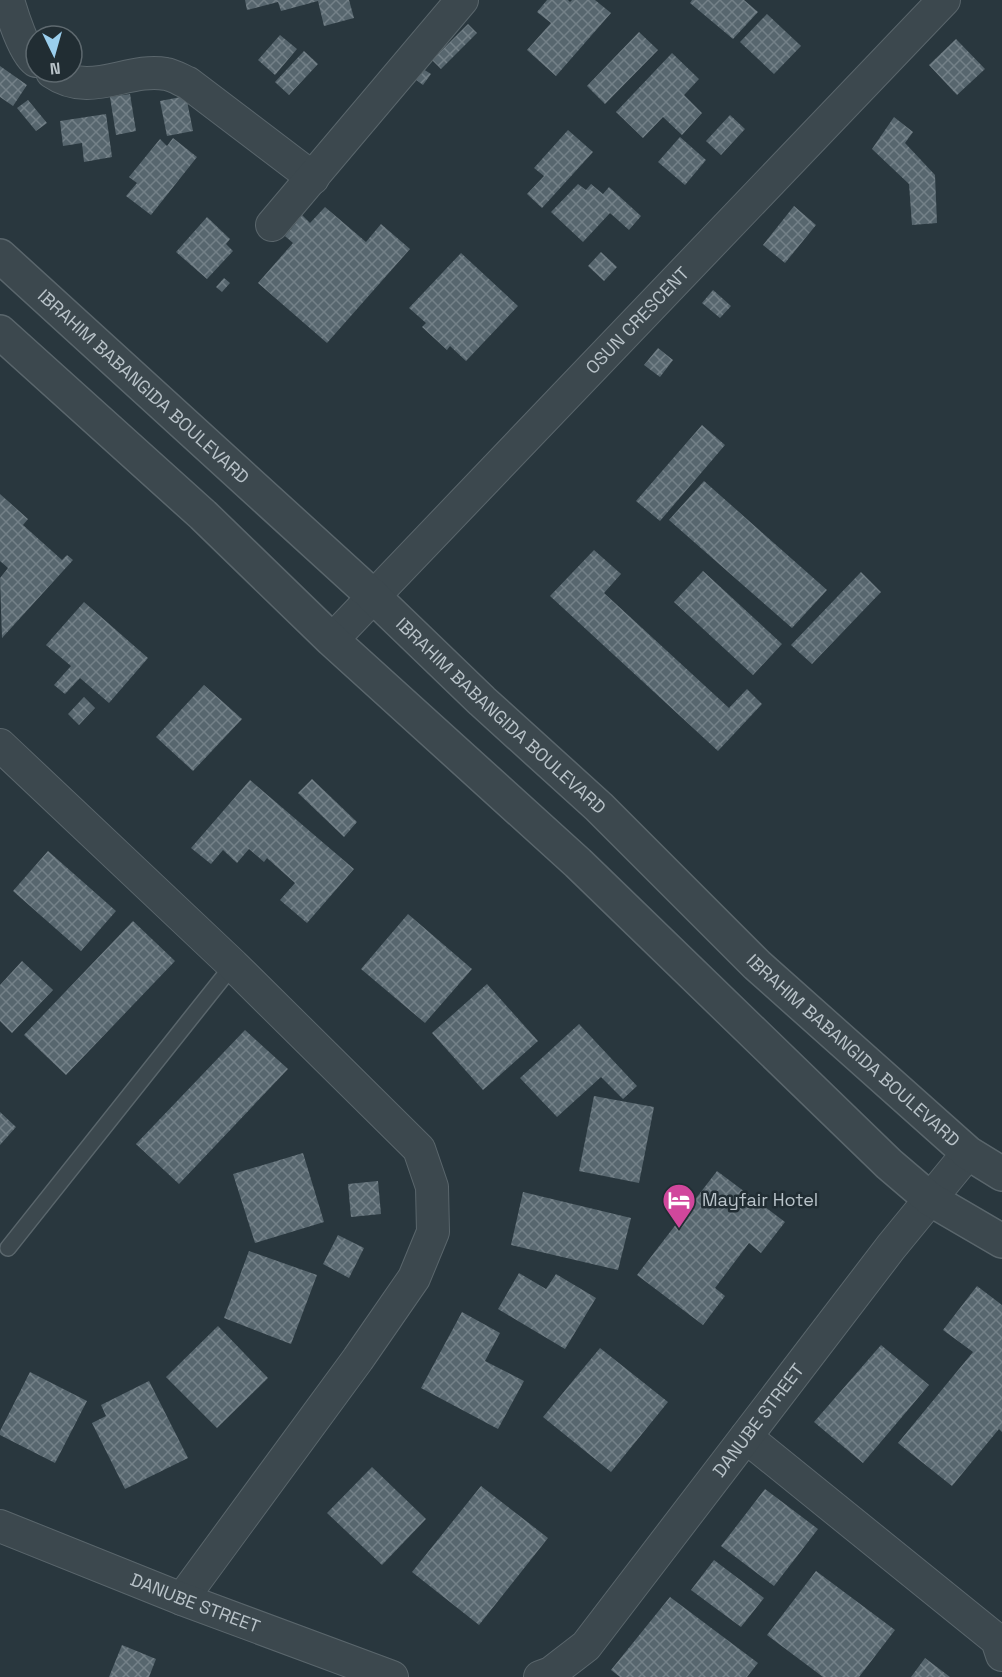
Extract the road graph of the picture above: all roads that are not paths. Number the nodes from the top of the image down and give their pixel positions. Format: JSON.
{"nodes":[{"id":1,"x":8,"y":0,"type":"edge"},
{"id":2,"x":462,"y":0,"type":"edge"},
{"id":3,"x":944,"y":0,"type":"edge"},
{"id":4,"x":24,"y":43,"type":"edge"},
{"id":5,"x":84,"y":82,"type":"edge"},
{"id":6,"x":313,"y":178,"type":"junction"},
{"id":7,"x":272,"y":225,"type":"dead end"},
{"id":8,"x":0,"y":256,"type":"edge"},
{"id":9,"x":0,"y":332,"type":"edge"},
{"id":10,"x":373,"y":596,"type":"junction"},
{"id":11,"x":332,"y":639,"type":"junction"},
{"id":12,"x":4,"y":758,"type":"edge"},
{"id":13,"x":233,"y":965,"type":"junction"},
{"id":14,"x":968,"y":1153,"type":"junction"},
{"id":15,"x":1002,"y":1174,"type":"edge"},
{"id":16,"x":930,"y":1200,"type":"junction"},
{"id":17,"x":1002,"y":1241,"type":"edge"},
{"id":18,"x":8,"y":1248,"type":"dead end"},
{"id":19,"x":746,"y":1437,"type":"junction"},
{"id":20,"x":0,"y":1526,"type":"edge"},
{"id":21,"x":182,"y":1599,"type":"junction"},
{"id":22,"x":1002,"y":1655,"type":"edge"},
{"id":23,"x":1002,"y":1670,"type":"edge"},
{"id":24,"x":549,"y":1676,"type":"edge"},
{"id":25,"x":392,"y":1677,"type":"edge"},
{"id":26,"x":1000,"y":1677,"type":"edge"}],
"edges":[{"from":1,"to":4,"type":"street"},
{"from":2,"to":6,"type":"street"},
{"from":3,"to":10,"type":"street","name":"OSUN CRESCENT"},
{"from":5,"to":6,"type":"street"},
{"from":6,"to":7,"type":"street"},
{"from":8,"to":10,"type":"street","name":"IBRAHIM BABANGIDA BOULEVARD"},
{"from":9,"to":11,"type":"street"},
{"from":10,"to":11,"type":"street","name":"OSUN CRESCENT"},
{"from":10,"to":14,"type":"street","name":"IBRAHIM BABANGIDA BOULEVARD"},
{"from":11,"to":16,"type":"street"},
{"from":12,"to":13,"type":"street"},
{"from":13,"to":18,"type":"lane"},
{"from":13,"to":21,"type":"street"},
{"from":14,"to":15,"type":"street","name":"IBRAHIM BABANGIDA BOULEVARD"},
{"from":14,"to":16,"type":"street","name":"DANUBE STREET"},
{"from":16,"to":17,"type":"street"},
{"from":16,"to":19,"type":"street","name":"DANUBE STREET"},
{"from":19,"to":22,"type":"street"},
{"from":19,"to":24,"type":"street","name":"DANUBE STREET"},
{"from":20,"to":21,"type":"street","name":"DANUBE STREET"},
{"from":21,"to":25,"type":"street","name":"DANUBE STREET"},
{"from":23,"to":26,"type":"street"}]}
